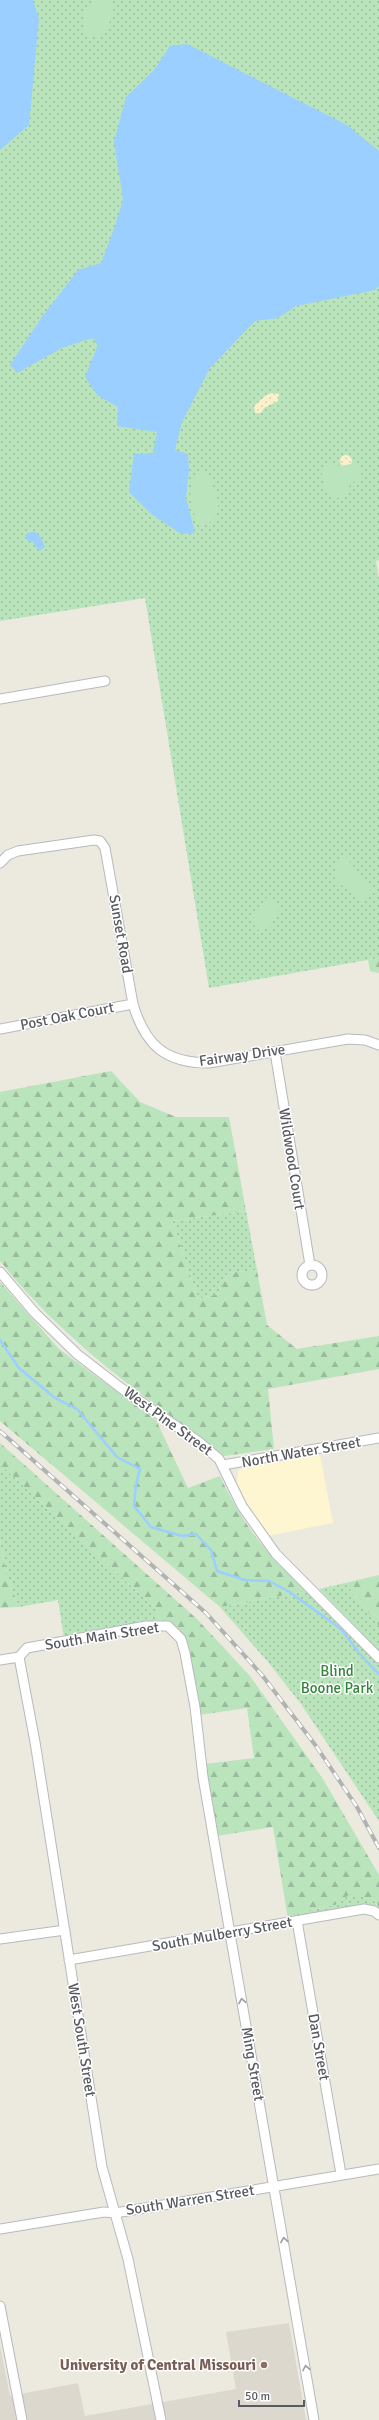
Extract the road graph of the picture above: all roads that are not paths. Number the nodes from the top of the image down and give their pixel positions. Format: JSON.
{"nodes":[{"id":1,"x":105,"y":681,"type":"dead end"},
{"id":2,"x":0,"y":698,"type":"edge"},
{"id":3,"x":0,"y":863,"type":"edge"},
{"id":4,"x":133,"y":1004,"type":"junction"},
{"id":5,"x":0,"y":1029,"type":"edge"},
{"id":6,"x":379,"y":1045,"type":"edge"},
{"id":7,"x":275,"y":1052,"type":"junction"},
{"id":8,"x":310,"y":1265,"type":"dead end"},
{"id":9,"x":0,"y":1272,"type":"edge"},
{"id":10,"x":379,"y":1438,"type":"edge"},
{"id":11,"x":223,"y":1465,"type":"junction"},
{"id":12,"x":19,"y":1657,"type":"junction"},
{"id":13,"x":379,"y":1658,"type":"edge"},
{"id":14,"x":0,"y":1660,"type":"edge"},
{"id":15,"x":194,"y":1707,"type":"joint"},
{"id":16,"x":377,"y":1913,"type":"edge"},
{"id":17,"x":297,"y":1921,"type":"junction"},
{"id":18,"x":65,"y":1930,"type":"junction"},
{"id":19,"x":230,"y":1933,"type":"junction"},
{"id":20,"x":0,"y":1939,"type":"edge"},
{"id":21,"x":69,"y":1960,"type":"junction"},
{"id":22,"x":379,"y":2169,"type":"edge"},
{"id":23,"x":341,"y":2174,"type":"junction"},
{"id":24,"x":275,"y":2186,"type":"junction"},
{"id":25,"x":115,"y":2213,"type":"junction"},
{"id":26,"x":0,"y":2229,"type":"edge"},
{"id":27,"x":0,"y":2306,"type":"edge"},
{"id":28,"x":22,"y":2420,"type":"edge"},
{"id":29,"x":161,"y":2420,"type":"edge"},
{"id":30,"x":314,"y":2420,"type":"edge"}],
"edges":[{"from":1,"to":2,"type":"street"},
{"from":3,"to":4,"type":"street","name":"Sunset Road"},
{"from":4,"to":5,"type":"street","name":"Post Oak Court"},
{"from":4,"to":7,"type":"street","name":"Fairway Drive"},
{"from":6,"to":7,"type":"street","name":"Fairway Drive"},
{"from":7,"to":8,"type":"street","name":"Wildwood Court"},
{"from":9,"to":11,"type":"street","name":"West Pine Street"},
{"from":10,"to":11,"type":"street","name":"North Water Street"},
{"from":11,"to":13,"type":"street","name":"West Pine Street"},
{"from":12,"to":14,"type":"street","name":"South Main Street"},
{"from":12,"to":15,"type":"street","name":"South Main Street"},
{"from":12,"to":18,"type":"street","name":"West South Street"},
{"from":15,"to":19,"type":"street","name":"Ming Street"},
{"from":16,"to":17,"type":"street","name":"South Mulberry Street"},
{"from":17,"to":19,"type":"street","name":"South Mulberry Street"},
{"from":17,"to":23,"type":"street","name":"Dan Street"},
{"from":18,"to":20,"type":"street"},
{"from":18,"to":21,"type":"street","name":"West South Street"},
{"from":19,"to":21,"type":"street","name":"South Mulberry Street"},
{"from":24,"to":19,"type":"street","name":"Ming Street","one_way":true},
{"from":21,"to":25,"type":"street","name":"West South Street"},
{"from":22,"to":23,"type":"street","name":"South Warren Street"},
{"from":23,"to":24,"type":"street","name":"South Warren Street"},
{"from":24,"to":25,"type":"street","name":"South Warren Street"},
{"from":30,"to":24,"type":"street","name":"Ming Street","one_way":true},
{"from":25,"to":26,"type":"street","name":"South Warren Street"},
{"from":25,"to":29,"type":"street","name":"West South Street"},
{"from":27,"to":28,"type":"street"}]}
